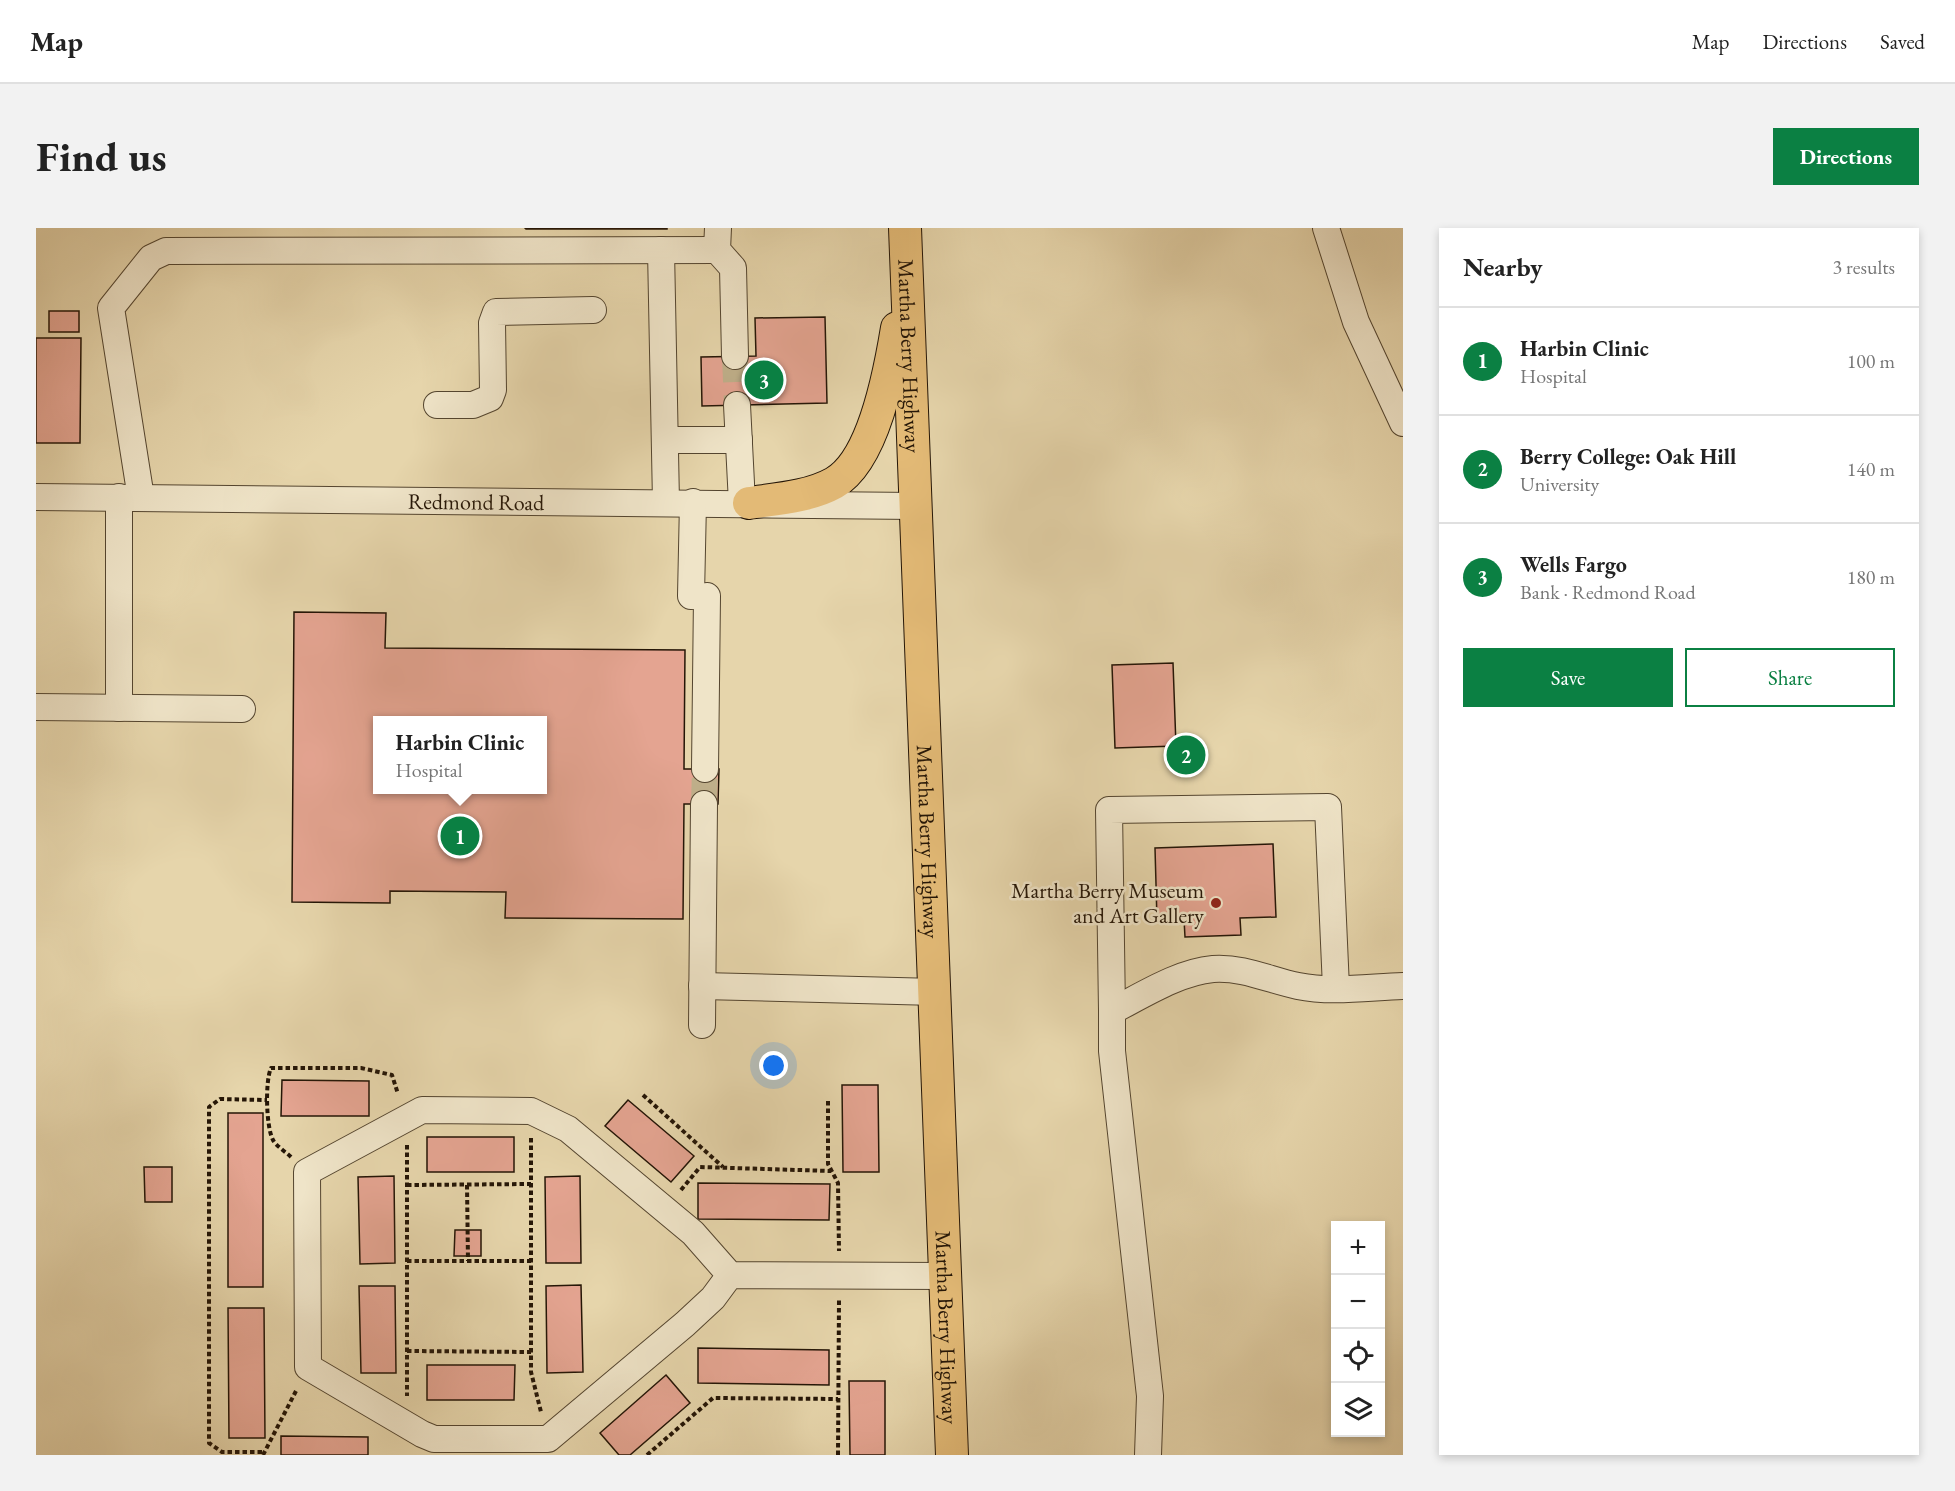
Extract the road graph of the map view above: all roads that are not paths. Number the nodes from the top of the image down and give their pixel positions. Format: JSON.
{"nodes":[{"id":1,"x":1326,"y":228,"type":"edge"},
{"id":2,"x":501,"y":239,"type":"edge"},
{"id":3,"x":718,"y":239,"type":"edge"},
{"id":4,"x":906,"y":240,"type":"edge"},
{"id":5,"x":661,"y":250,"type":"junction"},
{"id":6,"x":593,"y":310,"type":"dead end"},
{"id":7,"x":735,"y":357,"type":"tunnel mouth"},
{"id":8,"x":437,"y":405,"type":"dead end"},
{"id":9,"x":737,"y":405,"type":"tunnel mouth"},
{"id":10,"x":1403,"y":423,"type":"edge"},
{"id":11,"x":665,"y":440,"type":"junction"},
{"id":12,"x":738,"y":440,"type":"junction"},
{"id":13,"x":36,"y":496,"type":"edge"},
{"id":14,"x":130,"y":498,"type":"junction"},
{"id":15,"x":666,"y":502,"type":"junction"},
{"id":16,"x":693,"y":502,"type":"junction"},
{"id":17,"x":745,"y":503,"type":"junction"},
{"id":18,"x":916,"y":506,"type":"junction"},
{"id":19,"x":36,"y":707,"type":"edge"},
{"id":20,"x":119,"y":708,"type":"junction"},
{"id":21,"x":242,"y":709,"type":"dead end"},
{"id":22,"x":705,"y":769,"type":"tunnel mouth"},
{"id":23,"x":704,"y":804,"type":"tunnel mouth"},
{"id":24,"x":702,"y":986,"type":"junction"},
{"id":25,"x":1403,"y":986,"type":"edge"},
{"id":26,"x":1336,"y":988,"type":"junction"},
{"id":27,"x":936,"y":992,"type":"junction"},
{"id":28,"x":1112,"y":1011,"type":"junction"},
{"id":29,"x":702,"y":1025,"type":"dead end"},
{"id":30,"x":730,"y":1275,"type":"junction"},
{"id":31,"x":946,"y":1276,"type":"junction"},
{"id":32,"x":952,"y":1455,"type":"edge"},
{"id":33,"x":1148,"y":1455,"type":"edge"}],
"edges":[{"from":1,"to":10,"type":"street"},
{"from":2,"to":5,"type":"street"},
{"from":2,"to":14,"type":"street"},
{"from":3,"to":5,"type":"street"},
{"from":3,"to":7,"type":"street"},
{"from":4,"to":17,"type":"main road"},
{"from":4,"to":18,"type":"main road","name":"Martha Berry Highway"},
{"from":5,"to":11,"type":"street"},
{"from":6,"to":8,"type":"street"},
{"from":9,"to":12,"type":"street"},
{"from":11,"to":12,"type":"street"},
{"from":11,"to":15,"type":"street"},
{"from":12,"to":17,"type":"street"},
{"from":13,"to":14,"type":"street","name":"Redmond Road"},
{"from":14,"to":15,"type":"street","name":"Redmond Road"},
{"from":14,"to":20,"type":"street"},
{"from":15,"to":16,"type":"street","name":"Redmond Road"},
{"from":16,"to":17,"type":"street","name":"Redmond Road"},
{"from":16,"to":22,"type":"street"},
{"from":17,"to":18,"type":"street","name":"Redmond Road"},
{"from":18,"to":27,"type":"main road","name":"Martha Berry Highway"},
{"from":19,"to":20,"type":"street"},
{"from":20,"to":21,"type":"street"},
{"from":23,"to":24,"type":"street"},
{"from":24,"to":27,"type":"street"},
{"from":24,"to":29,"type":"street"},
{"from":25,"to":26,"type":"street"},
{"from":26,"to":28,"type":"street"},
{"from":26,"to":28,"type":"street"},
{"from":27,"to":31,"type":"main road","name":"Martha Berry Highway"},
{"from":28,"to":33,"type":"street"},
{"from":30,"to":30,"type":"street"},
{"from":30,"to":31,"type":"street"},
{"from":31,"to":32,"type":"main road","name":"Martha Berry Highway"}]}
